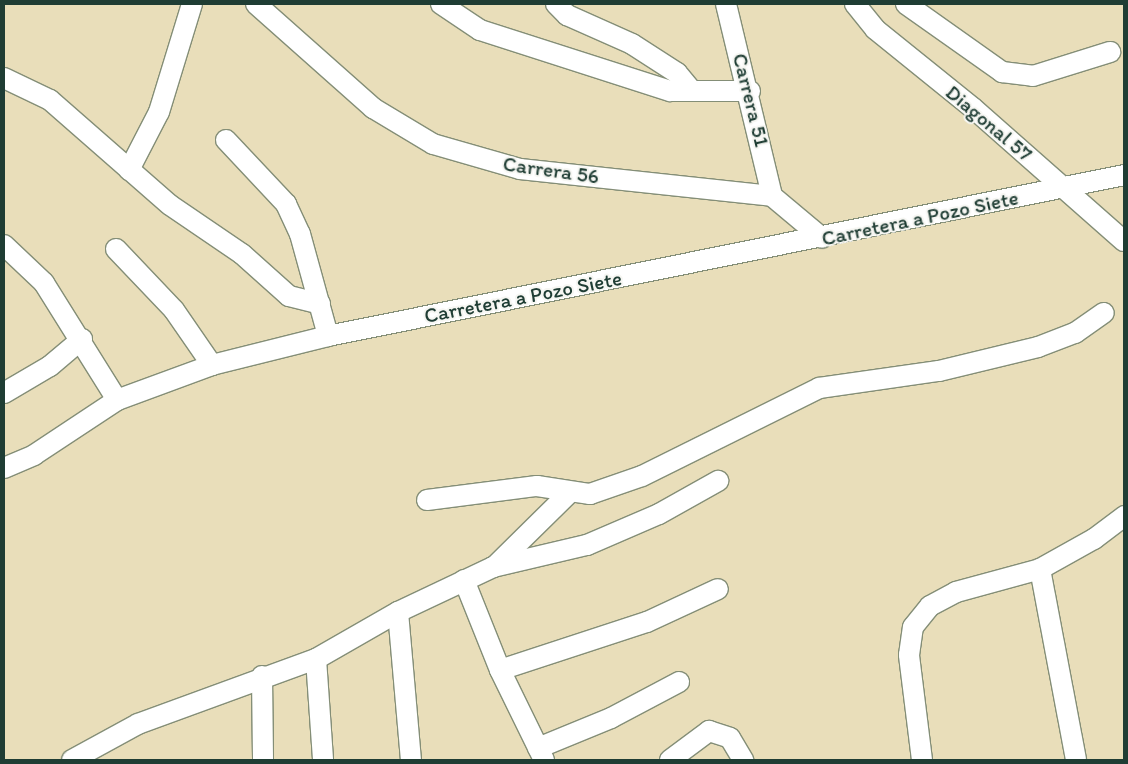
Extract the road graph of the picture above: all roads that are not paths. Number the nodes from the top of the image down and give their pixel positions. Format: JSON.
{"nodes":[{"id":1,"x":192,"y":4,"type":"edge"},
{"id":2,"x":256,"y":4,"type":"edge"},
{"id":3,"x":441,"y":4,"type":"edge"},
{"id":4,"x":556,"y":4,"type":"edge"},
{"id":5,"x":726,"y":4,"type":"edge"},
{"id":6,"x":856,"y":4,"type":"edge"},
{"id":7,"x":906,"y":4,"type":"edge"},
{"id":8,"x":1110,"y":52,"type":"dead end"},
{"id":9,"x":4,"y":78,"type":"edge"},
{"id":10,"x":692,"y":91,"type":"junction"},
{"id":11,"x":750,"y":91,"type":"junction"},
{"id":12,"x":226,"y":140,"type":"dead end"},
{"id":13,"x":129,"y":170,"type":"junction"},
{"id":14,"x":1124,"y":175,"type":"edge"},
{"id":15,"x":1064,"y":188,"type":"junction"},
{"id":16,"x":772,"y":196,"type":"junction"},
{"id":17,"x":822,"y":238,"type":"junction"},
{"id":18,"x":1124,"y":241,"type":"edge"},
{"id":19,"x":4,"y":245,"type":"edge"},
{"id":20,"x":116,"y":249,"type":"dead end"},
{"id":21,"x":320,"y":304,"type":"junction"},
{"id":22,"x":1104,"y":313,"type":"dead end"},
{"id":23,"x":328,"y":336,"type":"junction"},
{"id":24,"x":82,"y":339,"type":"junction"},
{"id":25,"x":212,"y":365,"type":"junction"},
{"id":26,"x":4,"y":393,"type":"edge"},
{"id":27,"x":117,"y":400,"type":"junction"},
{"id":28,"x":4,"y":468,"type":"edge"},
{"id":29,"x":718,"y":481,"type":"dead end"},
{"id":30,"x":569,"y":493,"type":"junction"},
{"id":31,"x":427,"y":500,"type":"dead end"},
{"id":32,"x":1124,"y":516,"type":"edge"},
{"id":33,"x":493,"y":567,"type":"junction"},
{"id":34,"x":1040,"y":569,"type":"junction"},
{"id":35,"x":464,"y":580,"type":"junction"},
{"id":36,"x":718,"y":589,"type":"dead end"},
{"id":37,"x":398,"y":612,"type":"junction"},
{"id":38,"x":316,"y":659,"type":"junction"},
{"id":39,"x":500,"y":670,"type":"junction"},
{"id":40,"x":271,"y":674,"type":"junction"},
{"id":41,"x":678,"y":682,"type":"dead end"},
{"id":42,"x":541,"y":754,"type":"edge"},
{"id":43,"x":72,"y":760,"type":"edge"},
{"id":44,"x":264,"y":760,"type":"edge"},
{"id":45,"x":323,"y":760,"type":"edge"},
{"id":46,"x":411,"y":760,"type":"edge"},
{"id":47,"x":670,"y":760,"type":"edge"},
{"id":48,"x":742,"y":760,"type":"edge"},
{"id":49,"x":922,"y":760,"type":"edge"},
{"id":50,"x":1076,"y":760,"type":"edge"}],
"edges":[{"from":1,"to":13,"type":"street"},
{"from":2,"to":16,"type":"street","name":"Carrera 56"},
{"from":3,"to":10,"type":"street"},
{"from":4,"to":10,"type":"street"},
{"from":5,"to":11,"type":"street","name":"Carrera 51"},
{"from":6,"to":15,"type":"street","name":"Diagonal 57"},
{"from":7,"to":8,"type":"street"},
{"from":9,"to":13,"type":"street"},
{"from":10,"to":11,"type":"street"},
{"from":11,"to":16,"type":"street","name":"Carrera 51"},
{"from":12,"to":21,"type":"street"},
{"from":13,"to":21,"type":"street"},
{"from":14,"to":15,"type":"street","name":"Carretera a Pozo Siete"},
{"from":15,"to":17,"type":"street","name":"Carretera a Pozo Siete"},
{"from":15,"to":18,"type":"street","name":"Diagonal 57"},
{"from":16,"to":17,"type":"street"},
{"from":17,"to":23,"type":"street","name":"Carretera a Pozo Siete"},
{"from":19,"to":24,"type":"street"},
{"from":20,"to":25,"type":"street"},
{"from":21,"to":23,"type":"street"},
{"from":22,"to":30,"type":"street"},
{"from":23,"to":25,"type":"street","name":"Carretera a Pozo Siete"},
{"from":24,"to":26,"type":"street"},
{"from":24,"to":27,"type":"street"},
{"from":25,"to":27,"type":"street","name":"Carretera a Pozo Siete"},
{"from":27,"to":28,"type":"street","name":"Carretera a Pozo Siete"},
{"from":29,"to":33,"type":"street"},
{"from":30,"to":31,"type":"street"},
{"from":30,"to":33,"type":"street"},
{"from":32,"to":34,"type":"street"},
{"from":33,"to":35,"type":"street"},
{"from":34,"to":49,"type":"street"},
{"from":34,"to":50,"type":"street"},
{"from":35,"to":37,"type":"street"},
{"from":35,"to":39,"type":"street"},
{"from":36,"to":39,"type":"street"},
{"from":37,"to":38,"type":"street"},
{"from":37,"to":46,"type":"street"},
{"from":38,"to":40,"type":"street"},
{"from":38,"to":45,"type":"street"},
{"from":39,"to":42,"type":"street"},
{"from":40,"to":43,"type":"street"},
{"from":40,"to":44,"type":"street"},
{"from":41,"to":42,"type":"street"},
{"from":47,"to":48,"type":"street"}]}
